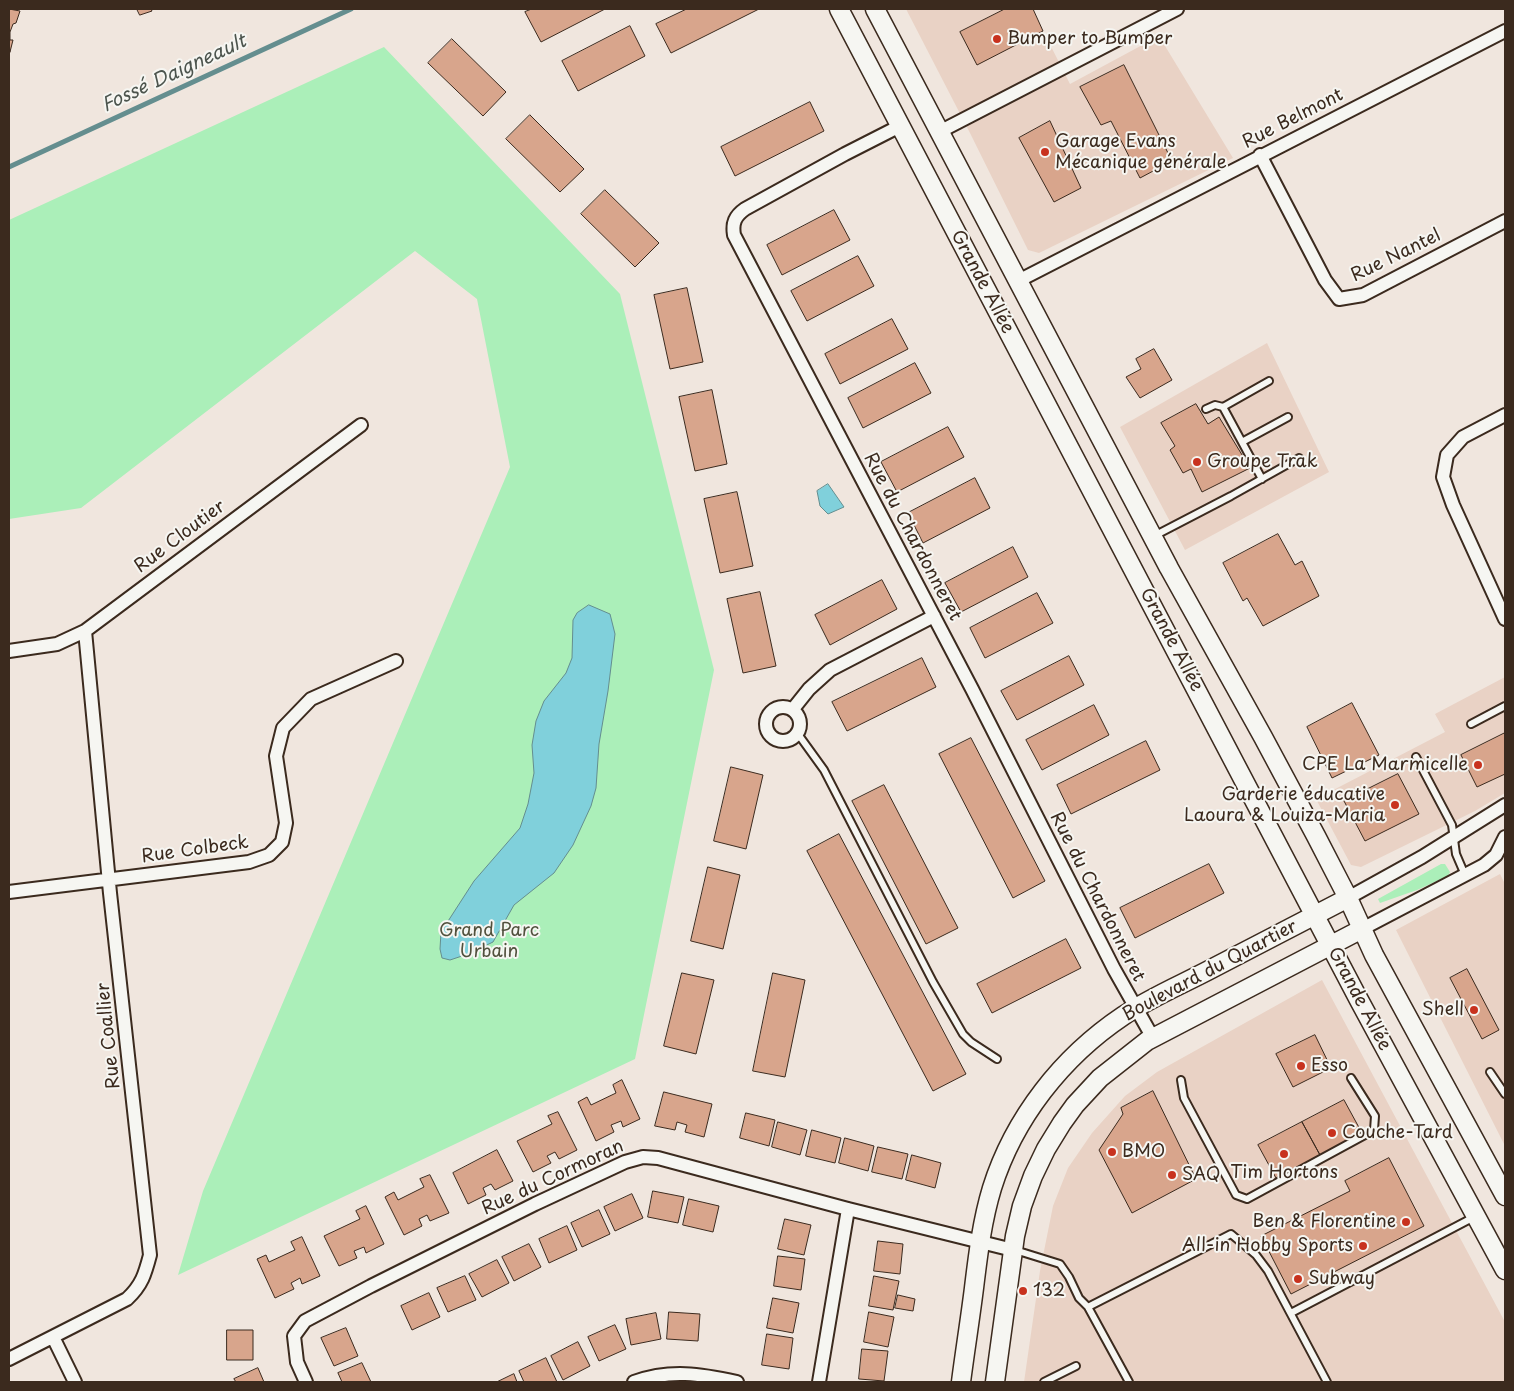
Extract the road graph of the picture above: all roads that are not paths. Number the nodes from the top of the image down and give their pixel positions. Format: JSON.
{"nodes":[{"id":1,"x":840,"y":9,"type":"edge"},
{"id":2,"x":875,"y":9,"type":"edge"},
{"id":3,"x":1177,"y":9,"type":"edge"},
{"id":4,"x":1505,"y":31,"type":"edge"},
{"id":5,"x":900,"y":126,"type":"junction"},
{"id":6,"x":939,"y":132,"type":"junction"},
{"id":7,"x":1260,"y":155,"type":"junction"},
{"id":8,"x":1505,"y":221,"type":"edge"},
{"id":9,"x":1018,"y":281,"type":"junction"},
{"id":10,"x":1268,"y":381,"type":"dead end"},
{"id":11,"x":1222,"y":407,"type":"junction"},
{"id":12,"x":1206,"y":409,"type":"dead end"},
{"id":13,"x":1505,"y":415,"type":"edge"},
{"id":14,"x":1288,"y":417,"type":"dead end"},
{"id":15,"x":361,"y":425,"type":"dead end"},
{"id":16,"x":1242,"y":442,"type":"junction"},
{"id":17,"x":1298,"y":458,"type":"dead end"},
{"id":18,"x":1262,"y":479,"type":"junction"},
{"id":19,"x":1153,"y":537,"type":"junction"},
{"id":20,"x":1501,"y":601,"type":"edge"},
{"id":21,"x":934,"y":616,"type":"junction"},
{"id":22,"x":1505,"y":619,"type":"edge"},
{"id":23,"x":85,"y":630,"type":"junction"},
{"id":24,"x":9,"y":650,"type":"edge"},
{"id":25,"x":396,"y":661,"type":"dead end"},
{"id":26,"x":1505,"y":706,"type":"edge"},
{"id":27,"x":793,"y":709,"type":"junction"},
{"id":28,"x":1471,"y":724,"type":"dead end"},
{"id":29,"x":798,"y":734,"type":"junction"},
{"id":30,"x":1416,"y":757,"type":"dead end"},
{"id":31,"x":1505,"y":805,"type":"edge"},
{"id":32,"x":1454,"y":837,"type":"junction"},
{"id":33,"x":1505,"y":837,"type":"edge"},
{"id":34,"x":1465,"y":874,"type":"junction"},
{"id":35,"x":109,"y":880,"type":"junction"},
{"id":36,"x":9,"y":892,"type":"edge"},
{"id":37,"x":1348,"y":898,"type":"junction"},
{"id":38,"x":1314,"y":915,"type":"junction"},
{"id":39,"x":1362,"y":929,"type":"junction"},
{"id":40,"x":1330,"y":945,"type":"junction"},
{"id":41,"x":1136,"y":1008,"type":"junction"},
{"id":42,"x":1153,"y":1038,"type":"junction"},
{"id":43,"x":997,"y":1059,"type":"dead end"},
{"id":44,"x":1490,"y":1072,"type":"dead end"},
{"id":45,"x":1351,"y":1078,"type":"dead end"},
{"id":46,"x":1181,"y":1080,"type":"dead end"},
{"id":47,"x":1505,"y":1094,"type":"edge"},
{"id":48,"x":1505,"y":1196,"type":"edge"},
{"id":49,"x":848,"y":1209,"type":"junction"},
{"id":50,"x":1476,"y":1216,"type":"junction"},
{"id":51,"x":980,"y":1241,"type":"junction"},
{"id":52,"x":1013,"y":1250,"type":"junction"},
{"id":53,"x":1505,"y":1270,"type":"edge"},
{"id":54,"x":1088,"y":1307,"type":"junction"},
{"id":55,"x":1291,"y":1313,"type":"junction"},
{"id":56,"x":52,"y":1337,"type":"junction"},
{"id":57,"x":9,"y":1359,"type":"edge"},
{"id":58,"x":1076,"y":1366,"type":"dead end"},
{"id":59,"x":74,"y":1382,"type":"edge"},
{"id":60,"x":306,"y":1382,"type":"edge"},
{"id":61,"x":634,"y":1382,"type":"edge"},
{"id":62,"x":737,"y":1382,"type":"edge"},
{"id":63,"x":819,"y":1382,"type":"edge"},
{"id":64,"x":960,"y":1382,"type":"edge"},
{"id":65,"x":994,"y":1382,"type":"edge"},
{"id":66,"x":1044,"y":1382,"type":"edge"},
{"id":67,"x":1129,"y":1382,"type":"edge"},
{"id":68,"x":1327,"y":1382,"type":"edge"}],
"edges":[{"from":1,"to":5,"type":"main road","name":"Grande Allée"},
{"from":2,"to":6,"type":"main road","name":"Grande Allée"},
{"from":3,"to":6,"type":"street"},
{"from":4,"to":7,"type":"street","name":"Rue Belmont"},
{"from":5,"to":21,"type":"street","name":"Rue du Chardonneret"},
{"from":5,"to":38,"type":"main road","name":"Grande Allée"},
{"from":6,"to":9,"type":"main road","name":"Grande Allée"},
{"from":7,"to":8,"type":"street","name":"Rue Nantel"},
{"from":7,"to":9,"type":"street","name":"Rue Belmont"},
{"from":9,"to":19,"type":"main road","name":"Grande Allée"},
{"from":10,"to":11,"type":"lane"},
{"from":11,"to":12,"type":"lane"},
{"from":11,"to":16,"type":"lane"},
{"from":13,"to":20,"type":"street"},
{"from":14,"to":16,"type":"lane"},
{"from":15,"to":23,"type":"street","name":"Rue Cloutier"},
{"from":16,"to":18,"type":"lane"},
{"from":17,"to":18,"type":"lane"},
{"from":18,"to":19,"type":"lane"},
{"from":19,"to":37,"type":"main road","name":"Grande Allée"},
{"from":20,"to":22,"type":"street"},
{"from":21,"to":27,"type":"street"},
{"from":21,"to":41,"type":"street","name":"Rue du Chardonneret"},
{"from":23,"to":24,"type":"street","name":"Rue Cloutier"},
{"from":23,"to":35,"type":"street","name":"Rue Coallier"},
{"from":25,"to":35,"type":"street","name":"Rue Colbeck"},
{"from":26,"to":28,"type":"lane"},
{"from":27,"to":29,"type":"street"},
{"from":27,"to":29,"type":"street"},
{"from":29,"to":43,"type":"lane"},
{"from":30,"to":32,"type":"lane"},
{"from":31,"to":32,"type":"street"},
{"from":32,"to":34,"type":"lane"},
{"from":32,"to":37,"type":"street"},
{"from":33,"to":34,"type":"street"},
{"from":34,"to":39,"type":"street"},
{"from":35,"to":36,"type":"street","name":"Rue Colbeck"},
{"from":35,"to":56,"type":"street","name":"Rue Coallier"},
{"from":37,"to":38,"type":"main road","name":"Boulevard du Quartier"},
{"from":37,"to":39,"type":"main road","name":"Grande Allée"},
{"from":38,"to":40,"type":"main road","name":"Grande Allée"},
{"from":38,"to":41,"type":"main road","name":"Boulevard du Quartier"},
{"from":39,"to":40,"type":"main road","name":"Boulevard du Quartier"},
{"from":39,"to":48,"type":"main road","name":"Grande Allée"},
{"from":40,"to":42,"type":"main road","name":"Boulevard du Quartier"},
{"from":40,"to":50,"type":"main road","name":"Grande Allée"},
{"from":41,"to":42,"type":"street","name":"Rue du Chardonneret"},
{"from":41,"to":51,"type":"main road","name":"Boulevard du Quartier"},
{"from":42,"to":52,"type":"main road","name":"Boulevard du Quartier"},
{"from":44,"to":47,"type":"lane"},
{"from":45,"to":46,"type":"lane"},
{"from":49,"to":51,"type":"street","name":"Rue du Cormoran"},
{"from":49,"to":60,"type":"street","name":"Rue du Cormoran"},
{"from":49,"to":63,"type":"street"},
{"from":50,"to":53,"type":"main road","name":"Grande Allée"},
{"from":50,"to":55,"type":"lane"},
{"from":51,"to":52,"type":"street","name":"Rue du Cormoran"},
{"from":51,"to":64,"type":"main road","name":"Boulevard du Quartier"},
{"from":52,"to":54,"type":"lane"},
{"from":52,"to":65,"type":"main road","name":"Boulevard du Quartier"},
{"from":54,"to":55,"type":"lane"},
{"from":54,"to":67,"type":"lane"},
{"from":55,"to":68,"type":"lane"},
{"from":56,"to":57,"type":"street","name":"Rue Coallier"},
{"from":56,"to":59,"type":"street"},
{"from":58,"to":66,"type":"lane"},
{"from":61,"to":62,"type":"street"}]}
